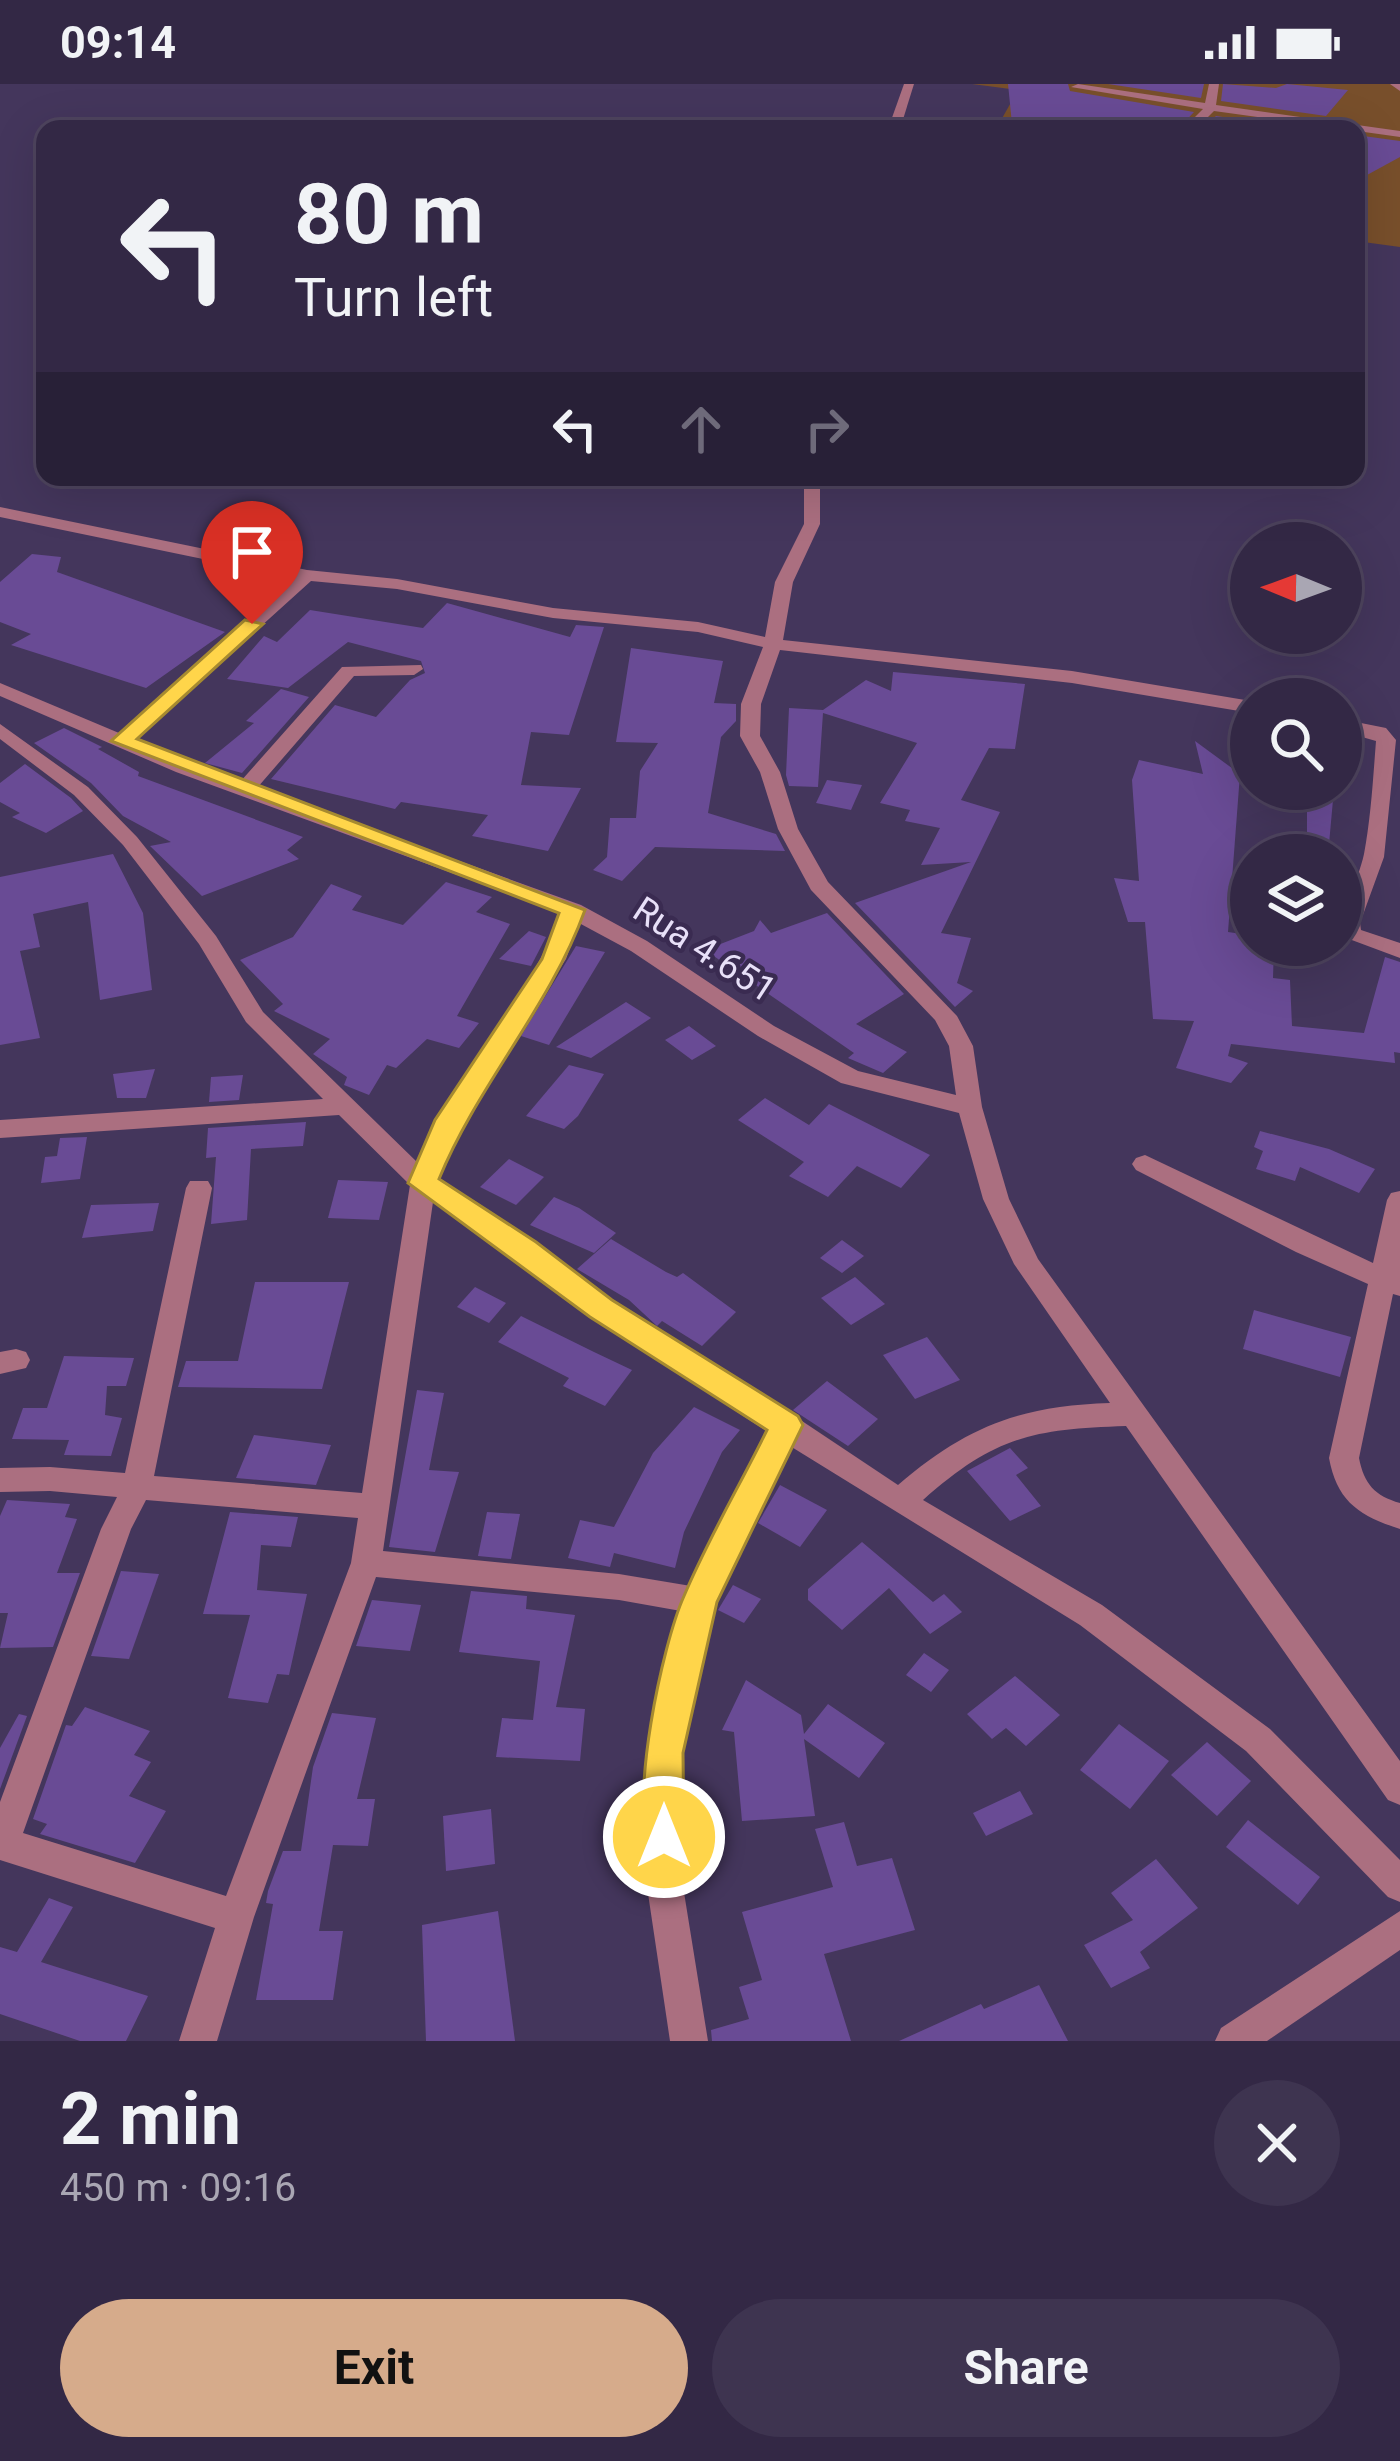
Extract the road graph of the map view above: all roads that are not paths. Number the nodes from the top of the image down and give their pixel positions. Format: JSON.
{"nodes":[{"id":1,"x":909,"y":84,"type":"edge"},
{"id":2,"x":1214,"y":84,"type":"edge"},
{"id":3,"x":1076,"y":87,"type":"dead end"},
{"id":4,"x":1210,"y":109,"type":"junction"},
{"id":5,"x":897,"y":120,"type":"edge"},
{"id":6,"x":1198,"y":120,"type":"edge"},
{"id":7,"x":1273,"y":120,"type":"edge"},
{"id":8,"x":1365,"y":130,"type":"edge"},
{"id":9,"x":1400,"y":134,"type":"edge"},
{"id":10,"x":812,"y":486,"type":"edge"},
{"id":11,"x":0,"y":512,"type":"edge"},
{"id":12,"x":307,"y":574,"type":"junction"},
{"id":13,"x":773,"y":644,"type":"junction"},
{"id":14,"x":414,"y":669,"type":"dead end"},
{"id":15,"x":0,"y":688,"type":"edge"},
{"id":16,"x":1230,"y":703,"type":"edge"},
{"id":17,"x":1362,"y":729,"type":"edge"},
{"id":18,"x":0,"y":730,"type":"edge"},
{"id":19,"x":122,"y":741,"type":"junction"},
{"id":20,"x":244,"y":790,"type":"junction"},
{"id":21,"x":573,"y":910,"type":"junction"},
{"id":22,"x":1400,"y":951,"type":"edge"},
{"id":23,"x":341,"y":1106,"type":"junction"},
{"id":24,"x":970,"y":1107,"type":"junction"},
{"id":25,"x":0,"y":1129,"type":"edge"},
{"id":26,"x":1145,"y":1164,"type":"dead end"},
{"id":27,"x":423,"y":1183,"type":"junction"},
{"id":28,"x":199,"y":1188,"type":"dead end"},
{"id":29,"x":1400,"y":1200,"type":"edge"},
{"id":30,"x":1392,"y":1283,"type":"edge"},
{"id":31,"x":1130,"y":1414,"type":"junction"},
{"id":32,"x":786,"y":1425,"type":"junction"},
{"id":33,"x":0,"y":1480,"type":"edge"},
{"id":34,"x":137,"y":1487,"type":"junction"},
{"id":35,"x":900,"y":1502,"type":"junction"},
{"id":36,"x":376,"y":1507,"type":"junction"},
{"id":37,"x":1400,"y":1516,"type":"edge"},
{"id":38,"x":366,"y":1562,"type":"junction"},
{"id":39,"x":699,"y":1601,"type":"junction"},
{"id":40,"x":1400,"y":1789,"type":"edge"},
{"id":41,"x":1,"y":1844,"type":"edge"},
{"id":42,"x":1400,"y":1885,"type":"edge"},
{"id":43,"x":236,"y":1917,"type":"junction"},
{"id":44,"x":1400,"y":1929,"type":"edge"},
{"id":45,"x":198,"y":2041,"type":"edge"},
{"id":46,"x":689,"y":2041,"type":"edge"},
{"id":47,"x":1234,"y":2041,"type":"edge"}],
"edges":[{"from":1,"to":5,"type":"street"},
{"from":2,"to":4,"type":"street"},
{"from":3,"to":4,"type":"street"},
{"from":4,"to":6,"type":"street"},
{"from":4,"to":7,"type":"street"},
{"from":8,"to":9,"type":"street"},
{"from":10,"to":13,"type":"street"},
{"from":11,"to":12,"type":"street"},
{"from":12,"to":13,"type":"street"},
{"from":12,"to":19,"type":"street"},
{"from":13,"to":16,"type":"street"},
{"from":13,"to":24,"type":"street"},
{"from":14,"to":20,"type":"street"},
{"from":15,"to":19,"type":"street","name":"Rua 4.651"},
{"from":17,"to":22,"type":"street"},
{"from":18,"to":23,"type":"street"},
{"from":19,"to":20,"type":"street","name":"Rua 4.651"},
{"from":20,"to":21,"type":"street","name":"Rua 4.651"},
{"from":21,"to":24,"type":"street","name":"Rua 4.651"},
{"from":21,"to":27,"type":"street"},
{"from":23,"to":25,"type":"street"},
{"from":23,"to":27,"type":"street"},
{"from":24,"to":31,"type":"street"},
{"from":26,"to":30,"type":"street"},
{"from":27,"to":32,"type":"street"},
{"from":27,"to":36,"type":"street"},
{"from":28,"to":34,"type":"street"},
{"from":29,"to":30,"type":"street"},
{"from":30,"to":37,"type":"street"},
{"from":31,"to":35,"type":"street"},
{"from":31,"to":40,"type":"street"},
{"from":32,"to":35,"type":"street"},
{"from":32,"to":39,"type":"street"},
{"from":33,"to":34,"type":"street"},
{"from":34,"to":36,"type":"street"},
{"from":34,"to":41,"type":"street"},
{"from":35,"to":42,"type":"street"},
{"from":36,"to":38,"type":"street"},
{"from":38,"to":39,"type":"street"},
{"from":38,"to":43,"type":"street"},
{"from":39,"to":46,"type":"street"},
{"from":41,"to":43,"type":"street"},
{"from":43,"to":45,"type":"street"},
{"from":44,"to":47,"type":"street"}]}
